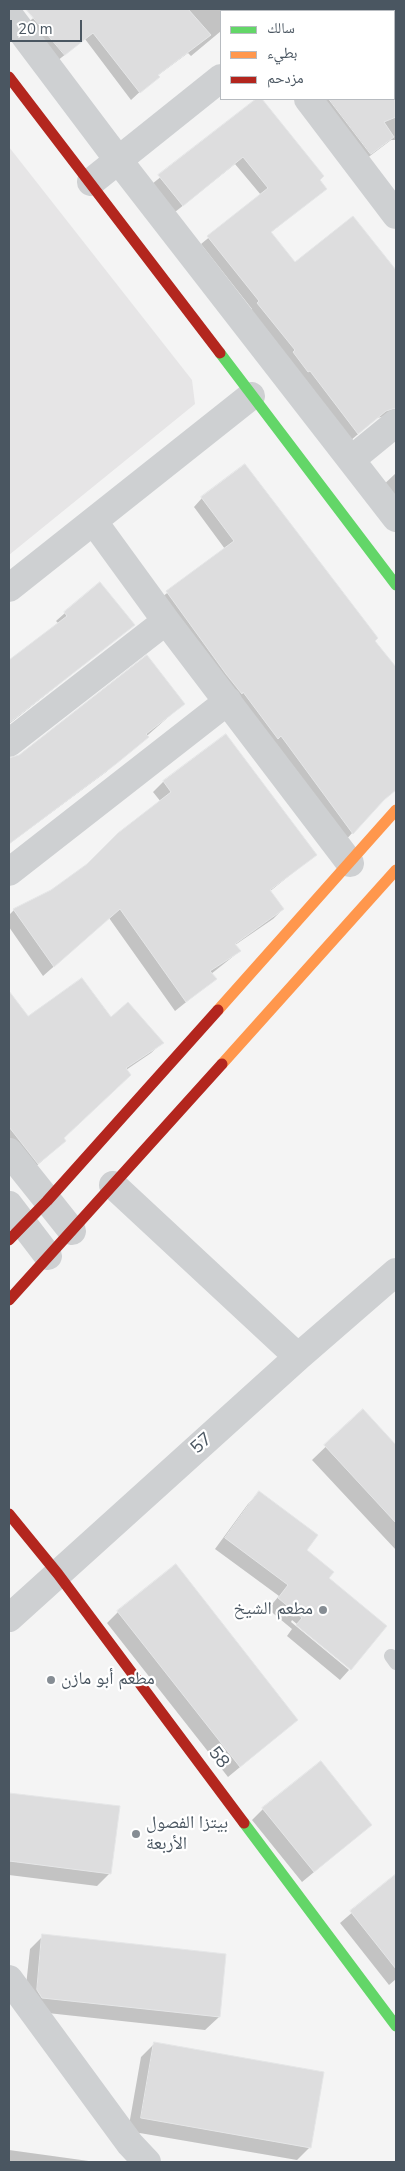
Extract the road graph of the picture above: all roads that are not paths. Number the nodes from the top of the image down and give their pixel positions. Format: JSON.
{"nodes":[{"id":1,"x":9,"y":15,"type":"edge"},
{"id":2,"x":220,"y":79,"type":"edge"},
{"id":3,"x":10,"y":82,"type":"edge"},
{"id":4,"x":309,"y":100,"type":"edge"},
{"id":5,"x":119,"y":161,"type":"junction"},
{"id":6,"x":91,"y":182,"type":"junction"},
{"id":7,"x":394,"y":207,"type":"edge"},
{"id":8,"x":251,"y":396,"type":"junction"},
{"id":9,"x":396,"y":423,"type":"edge"},
{"id":10,"x":352,"y":459,"type":"junction"},
{"id":11,"x":396,"y":518,"type":"edge"},
{"id":12,"x":94,"y":522,"type":"junction"},
{"id":13,"x":396,"y":584,"type":"edge"},
{"id":14,"x":9,"y":588,"type":"edge"},
{"id":15,"x":166,"y":621,"type":"junction"},
{"id":16,"x":228,"y":701,"type":"junction"},
{"id":17,"x":9,"y":743,"type":"edge"},
{"id":18,"x":396,"y":810,"type":"edge"},
{"id":19,"x":350,"y":863,"type":"junction"},
{"id":20,"x":396,"y":870,"type":"edge"},
{"id":21,"x":9,"y":872,"type":"edge"},
{"id":22,"x":9,"y":1152,"type":"edge"},
{"id":23,"x":113,"y":1185,"type":"junction"},
{"id":24,"x":47,"y":1201,"type":"junction"},
{"id":25,"x":14,"y":1223,"type":"edge"},
{"id":26,"x":72,"y":1231,"type":"junction"},
{"id":27,"x":48,"y":1256,"type":"junction"},
{"id":28,"x":396,"y":1272,"type":"edge"},
{"id":29,"x":9,"y":1300,"type":"edge"},
{"id":30,"x":298,"y":1357,"type":"junction"},
{"id":31,"x":9,"y":1514,"type":"edge"},
{"id":32,"x":58,"y":1574,"type":"junction"},
{"id":33,"x":9,"y":1618,"type":"edge"},
{"id":34,"x":9,"y":1979,"type":"edge"},
{"id":35,"x":394,"y":2018,"type":"edge"},
{"id":36,"x":147,"y":2162,"type":"edge"}],
"edges":[{"from":1,"to":5,"type":"street"},
{"from":2,"to":5,"type":"street"},
{"from":3,"to":6,"type":"street"},
{"from":4,"to":7,"type":"street"},
{"from":5,"to":6,"type":"street"},
{"from":5,"to":10,"type":"street"},
{"from":6,"to":8,"type":"street"},
{"from":8,"to":12,"type":"street"},
{"from":8,"to":13,"type":"street"},
{"from":9,"to":10,"type":"street"},
{"from":10,"to":11,"type":"street"},
{"from":12,"to":14,"type":"street"},
{"from":12,"to":15,"type":"street"},
{"from":15,"to":16,"type":"street"},
{"from":15,"to":17,"type":"street"},
{"from":16,"to":19,"type":"street"},
{"from":16,"to":21,"type":"street"},
{"from":18,"to":19,"type":"street"},
{"from":19,"to":24,"type":"street"},
{"from":20,"to":23,"type":"street"},
{"from":22,"to":24,"type":"street"},
{"from":23,"to":26,"type":"street"},
{"from":23,"to":30,"type":"street"},
{"from":24,"to":25,"type":"street"},
{"from":24,"to":26,"type":"street"},
{"from":25,"to":27,"type":"street"},
{"from":26,"to":27,"type":"street"},
{"from":27,"to":29,"type":"street"},
{"from":28,"to":30,"type":"street","name":"57"},
{"from":30,"to":32,"type":"street","name":"57"},
{"from":31,"to":32,"type":"street","name":"58"},
{"from":32,"to":33,"type":"street","name":"57"},
{"from":32,"to":35,"type":"street","name":"58"},
{"from":34,"to":36,"type":"street"}]}
